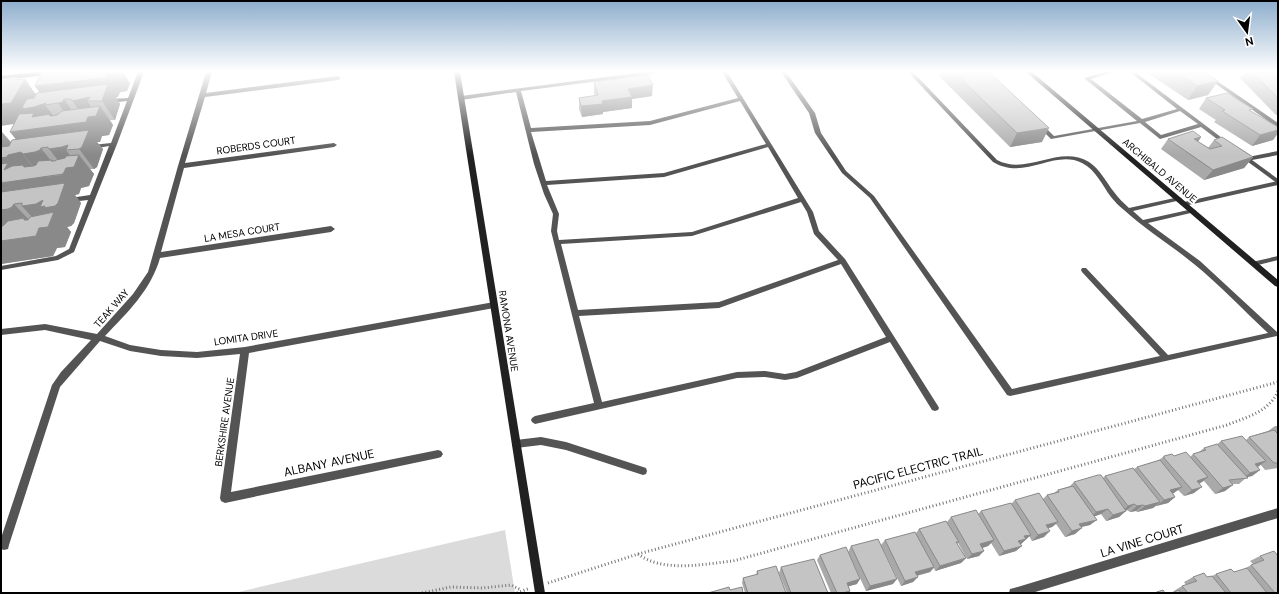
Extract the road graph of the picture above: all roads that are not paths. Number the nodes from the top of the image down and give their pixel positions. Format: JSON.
{"nodes":[{"id":1,"x":131,"y":99,"type":"edge"},
{"id":2,"x":741,"y":99,"type":"edge"},
{"id":3,"x":125,"y":100,"type":"edge"},
{"id":4,"x":202,"y":100,"type":"edge"},
{"id":5,"x":461,"y":100,"type":"edge"},
{"id":6,"x":521,"y":100,"type":"edge"},
{"id":7,"x":738,"y":100,"type":"edge"},
{"id":8,"x":803,"y":100,"type":"edge"},
{"id":9,"x":936,"y":100,"type":"edge"},
{"id":10,"x":1062,"y":100,"type":"edge"},
{"id":11,"x":1113,"y":100,"type":"edge"},
{"id":12,"x":1169,"y":100,"type":"edge"},
{"id":13,"x":1241,"y":100,"type":"edge"},
{"id":14,"x":100,"y":103,"type":"edge"},
{"id":15,"x":1181,"y":109,"type":"junction"},
{"id":16,"x":1139,"y":122,"type":"junction"},
{"id":17,"x":1037,"y":123,"type":"edge"},
{"id":18,"x":1202,"y":125,"type":"junction"},
{"id":19,"x":1278,"y":126,"type":"edge"},
{"id":20,"x":529,"y":130,"type":"junction"},
{"id":21,"x":1098,"y":130,"type":"junction"},
{"id":22,"x":114,"y":144,"type":"junction"},
{"id":23,"x":334,"y":145,"type":"dead end"},
{"id":24,"x":769,"y":145,"type":"junction"},
{"id":25,"x":1230,"y":146,"type":"edge"},
{"id":26,"x":83,"y":148,"type":"edge"},
{"id":27,"x":1236,"y":150,"type":"edge"},
{"id":28,"x":1278,"y":153,"type":"edge"},
{"id":29,"x":1247,"y":159,"type":"junction"},
{"id":30,"x":181,"y":166,"type":"junction"},
{"id":31,"x":543,"y":183,"type":"junction"},
{"id":32,"x":1278,"y":183,"type":"edge"},
{"id":33,"x":93,"y":197,"type":"junction"},
{"id":34,"x":802,"y":199,"type":"junction"},
{"id":35,"x":62,"y":201,"type":"edge"},
{"id":36,"x":1182,"y":201,"type":"junction"},
{"id":37,"x":1128,"y":210,"type":"junction"},
{"id":38,"x":1193,"y":211,"type":"junction"},
{"id":39,"x":1142,"y":222,"type":"junction"},
{"id":40,"x":332,"y":229,"type":"dead end"},
{"id":41,"x":557,"y":242,"type":"junction"},
{"id":42,"x":156,"y":256,"type":"junction"},
{"id":43,"x":1278,"y":258,"type":"edge"},
{"id":44,"x":843,"y":262,"type":"junction"},
{"id":45,"x":1254,"y":264,"type":"junction"},
{"id":46,"x":1,"y":268,"type":"edge"},
{"id":47,"x":1084,"y":270,"type":"dead end"},
{"id":48,"x":1278,"y":284,"type":"edge"},
{"id":49,"x":494,"y":305,"type":"junction"},
{"id":50,"x":575,"y":313,"type":"junction"},
{"id":51,"x":1,"y":332,"type":"edge"},
{"id":52,"x":100,"y":338,"type":"junction"},
{"id":53,"x":891,"y":338,"type":"junction"},
{"id":54,"x":245,"y":350,"type":"junction"},
{"id":55,"x":1166,"y":358,"type":"junction"},
{"id":56,"x":599,"y":406,"type":"junction"},
{"id":57,"x":935,"y":408,"type":"dead end"},
{"id":58,"x":535,"y":420,"type":"dead end"},
{"id":59,"x":516,"y":444,"type":"junction"},
{"id":60,"x":438,"y":454,"type":"dead end"},
{"id":61,"x":643,"y":471,"type":"dead end"},
{"id":62,"x":225,"y":498,"type":"joint"},
{"id":63,"x":1278,"y":513,"type":"edge"},
{"id":64,"x":4,"y":545,"type":"dead end"},
{"id":65,"x":540,"y":593,"type":"edge"},
{"id":66,"x":1014,"y":593,"type":"edge"}],
"edges":[{"from":1,"to":22,"type":"lane"},
{"from":2,"to":24,"type":"lane"},
{"from":3,"to":14,"type":"lane"},
{"from":4,"to":30,"type":"street","name":"TEAK WAY"},
{"from":5,"to":49,"type":"street","name":"RAMONA AVENUE"},
{"from":6,"to":20,"type":"lane"},
{"from":7,"to":20,"type":"lane"},
{"from":8,"to":55,"type":"lane"},
{"from":9,"to":37,"type":"lane"},
{"from":10,"to":21,"type":"street","name":"ARCHIBALD AVENUE"},
{"from":11,"to":16,"type":"lane"},
{"from":12,"to":15,"type":"lane"},
{"from":13,"to":19,"type":"lane"},
{"from":15,"to":16,"type":"lane"},
{"from":15,"to":18,"type":"lane"},
{"from":16,"to":18,"type":"lane"},
{"from":16,"to":21,"type":"lane"},
{"from":17,"to":21,"type":"lane"},
{"from":18,"to":25,"type":"lane"},
{"from":20,"to":31,"type":"lane"},
{"from":21,"to":36,"type":"street","name":"ARCHIBALD AVENUE"},
{"from":22,"to":26,"type":"lane"},
{"from":22,"to":33,"type":"lane"},
{"from":23,"to":30,"type":"street","name":"ROBERDS COURT"},
{"from":24,"to":31,"type":"lane"},
{"from":24,"to":34,"type":"lane"},
{"from":27,"to":29,"type":"lane"},
{"from":28,"to":29,"type":"lane"},
{"from":29,"to":32,"type":"lane"},
{"from":30,"to":42,"type":"street","name":"TEAK WAY"},
{"from":31,"to":41,"type":"lane"},
{"from":32,"to":36,"type":"street"},
{"from":33,"to":35,"type":"lane"},
{"from":33,"to":46,"type":"lane"},
{"from":34,"to":41,"type":"lane"},
{"from":34,"to":44,"type":"lane"},
{"from":36,"to":37,"type":"lane"},
{"from":36,"to":38,"type":"street","name":"ARCHIBALD AVENUE"},
{"from":37,"to":39,"type":"lane"},
{"from":38,"to":39,"type":"lane"},
{"from":38,"to":45,"type":"street","name":"ARCHIBALD AVENUE"},
{"from":39,"to":55,"type":"lane"},
{"from":40,"to":42,"type":"street","name":"LA MESA COURT"},
{"from":41,"to":50,"type":"lane"},
{"from":42,"to":52,"type":"street","name":"TEAK WAY"},
{"from":43,"to":45,"type":"lane"},
{"from":44,"to":50,"type":"lane"},
{"from":44,"to":53,"type":"lane"},
{"from":45,"to":48,"type":"street","name":"ARCHIBALD AVENUE"},
{"from":47,"to":55,"type":"lane"},
{"from":49,"to":54,"type":"street","name":"LOMITA DRIVE"},
{"from":49,"to":59,"type":"street","name":"RAMONA AVENUE"},
{"from":50,"to":56,"type":"lane"},
{"from":51,"to":52,"type":"street","name":"LOMITA DRIVE"},
{"from":52,"to":54,"type":"street","name":"LOMITA DRIVE"},
{"from":52,"to":64,"type":"street","name":"TEAK WAY"},
{"from":53,"to":56,"type":"lane"},
{"from":53,"to":57,"type":"lane"},
{"from":54,"to":62,"type":"street","name":"BERKSHIRE AVENUE"},
{"from":56,"to":58,"type":"lane"},
{"from":59,"to":61,"type":"lane"},
{"from":59,"to":65,"type":"street","name":"RAMONA AVENUE"},
{"from":60,"to":62,"type":"street","name":"ALBANY AVENUE"},
{"from":63,"to":66,"type":"street","name":"LA VINE COURT"}]}
